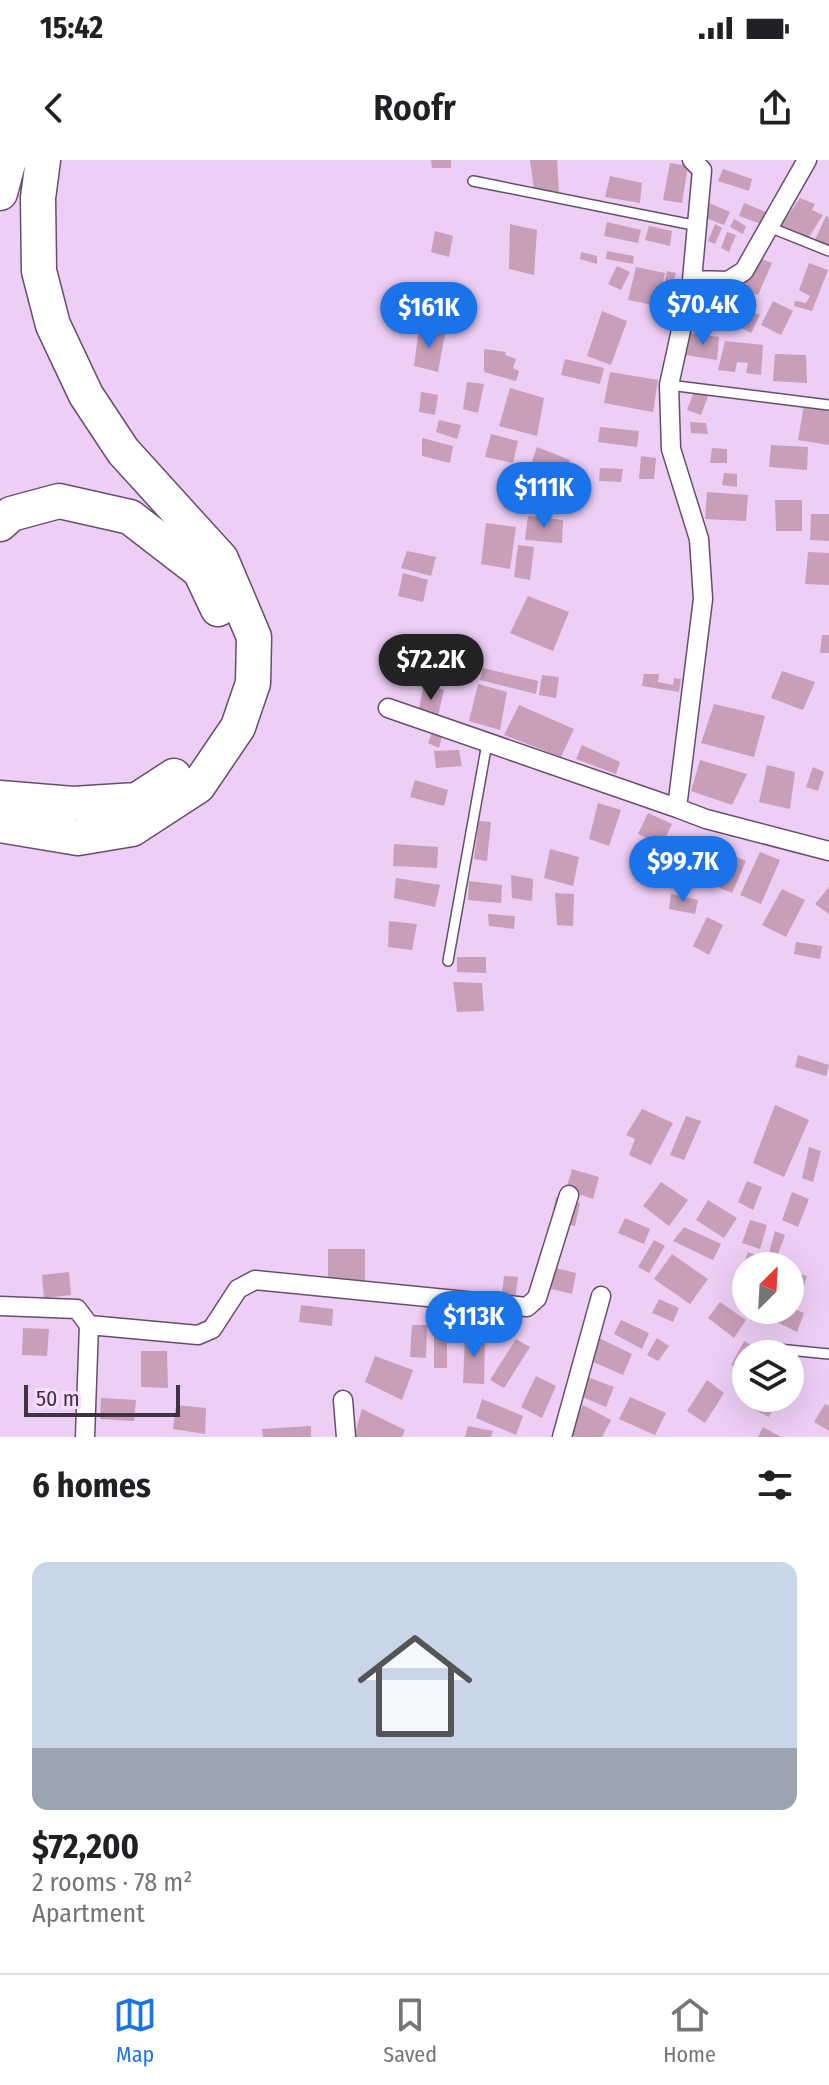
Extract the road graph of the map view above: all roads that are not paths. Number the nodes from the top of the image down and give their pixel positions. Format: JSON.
{"nodes":[{"id":1,"x":9,"y":160,"type":"edge"},
{"id":2,"x":43,"y":160,"type":"edge"},
{"id":3,"x":692,"y":160,"type":"edge"},
{"id":4,"x":807,"y":160,"type":"edge"},
{"id":5,"x":473,"y":181,"type":"dead end"},
{"id":6,"x":0,"y":193,"type":"edge"},
{"id":7,"x":699,"y":226,"type":"junction"},
{"id":8,"x":769,"y":227,"type":"junction"},
{"id":9,"x":829,"y":251,"type":"edge"},
{"id":10,"x":692,"y":280,"type":"junction"},
{"id":11,"x":669,"y":385,"type":"junction"},
{"id":12,"x":829,"y":405,"type":"edge"},
{"id":13,"x":0,"y":524,"type":"edge"},
{"id":14,"x":388,"y":708,"type":"dead end"},
{"id":15,"x":487,"y":743,"type":"junction"},
{"id":16,"x":0,"y":798,"type":"edge"},
{"id":17,"x":677,"y":808,"type":"junction"},
{"id":18,"x":0,"y":825,"type":"edge"},
{"id":19,"x":829,"y":851,"type":"edge"},
{"id":20,"x":448,"y":961,"type":"dead end"},
{"id":21,"x":569,"y":1195,"type":"dead end"},
{"id":22,"x":601,"y":1296,"type":"dead end"},
{"id":23,"x":0,"y":1306,"type":"edge"},
{"id":24,"x":89,"y":1325,"type":"junction"},
{"id":25,"x":804,"y":1352,"type":"edge"},
{"id":26,"x":829,"y":1354,"type":"edge"},
{"id":27,"x":343,"y":1400,"type":"dead end"},
{"id":28,"x":85,"y":1437,"type":"edge"},
{"id":29,"x":346,"y":1437,"type":"edge"},
{"id":30,"x":562,"y":1437,"type":"edge"}],
"edges":[{"from":1,"to":6,"type":"highway"},
{"from":2,"to":18,"type":"highway"},
{"from":3,"to":7,"type":"street"},
{"from":4,"to":8,"type":"street"},
{"from":5,"to":7,"type":"lane"},
{"from":7,"to":10,"type":"street"},
{"from":8,"to":9,"type":"lane"},
{"from":8,"to":10,"type":"street"},
{"from":10,"to":11,"type":"street"},
{"from":11,"to":12,"type":"lane"},
{"from":11,"to":17,"type":"street"},
{"from":13,"to":16,"type":"highway"},
{"from":14,"to":15,"type":"street"},
{"from":15,"to":17,"type":"street"},
{"from":15,"to":20,"type":"lane"},
{"from":17,"to":19,"type":"street"},
{"from":21,"to":24,"type":"street"},
{"from":22,"to":30,"type":"street"},
{"from":23,"to":24,"type":"street"},
{"from":24,"to":28,"type":"street"},
{"from":25,"to":26,"type":"lane"},
{"from":27,"to":29,"type":"street"}]}
